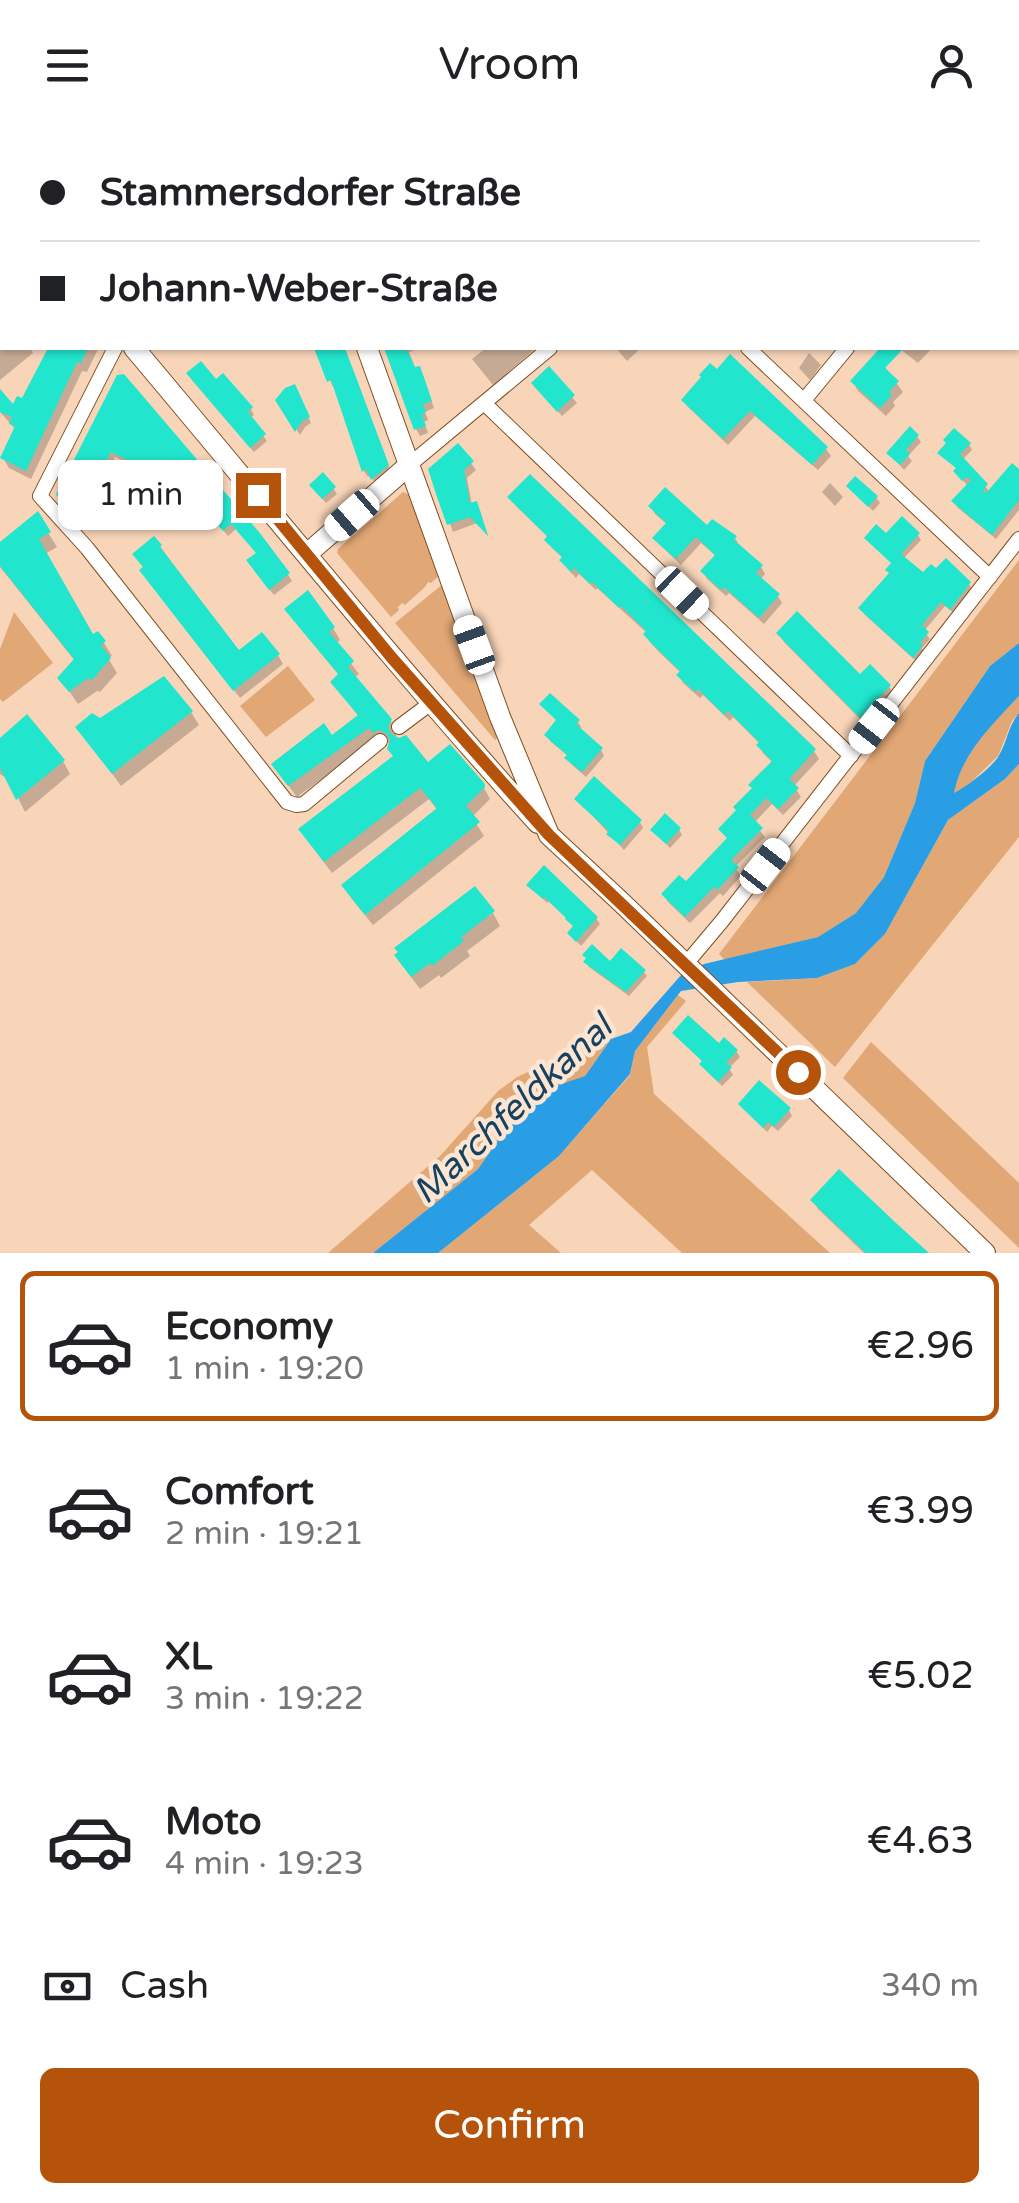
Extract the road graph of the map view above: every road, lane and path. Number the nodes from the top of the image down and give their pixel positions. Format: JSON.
{"nodes":[{"id":1,"x":114,"y":350,"type":"edge"},
{"id":2,"x":136,"y":350,"type":"edge"},
{"id":3,"x":368,"y":350,"type":"edge"},
{"id":4,"x":548,"y":350,"type":"edge"},
{"id":5,"x":750,"y":350,"type":"edge"},
{"id":6,"x":845,"y":350,"type":"edge"},
{"id":7,"x":805,"y":399,"type":"junction"},
{"id":8,"x":484,"y":403,"type":"junction"},
{"id":9,"x":408,"y":466,"type":"junction"},
{"id":10,"x":1019,"y":539,"type":"edge"},
{"id":11,"x":307,"y":554,"type":"junction"},
{"id":12,"x":990,"y":577,"type":"junction"},
{"id":13,"x":431,"y":703,"type":"junction"},
{"id":14,"x":399,"y":727,"type":"dead end"},
{"id":15,"x":380,"y":742,"type":"dead end"},
{"id":16,"x":852,"y":756,"type":"junction"},
{"id":17,"x":549,"y":835,"type":"junction"},
{"id":18,"x":686,"y":967,"type":"junction"},
{"id":19,"x":985,"y":1253,"type":"edge"}],
"edges":[{"from":1,"to":15,"type":"street"},
{"from":2,"to":11,"type":"main road"},
{"from":3,"to":9,"type":"main road"},
{"from":4,"to":8,"type":"street"},
{"from":5,"to":7,"type":"street"},
{"from":6,"to":7,"type":"street"},
{"from":7,"to":12,"type":"street"},
{"from":8,"to":9,"type":"street"},
{"from":8,"to":16,"type":"street"},
{"from":9,"to":11,"type":"main road"},
{"from":9,"to":17,"type":"main road"},
{"from":10,"to":12,"type":"street"},
{"from":11,"to":13,"type":"main road"},
{"from":12,"to":16,"type":"street"},
{"from":13,"to":14,"type":"street"},
{"from":13,"to":17,"type":"main road"},
{"from":16,"to":18,"type":"street"},
{"from":17,"to":18,"type":"main road"},
{"from":18,"to":19,"type":"main road"}]}
